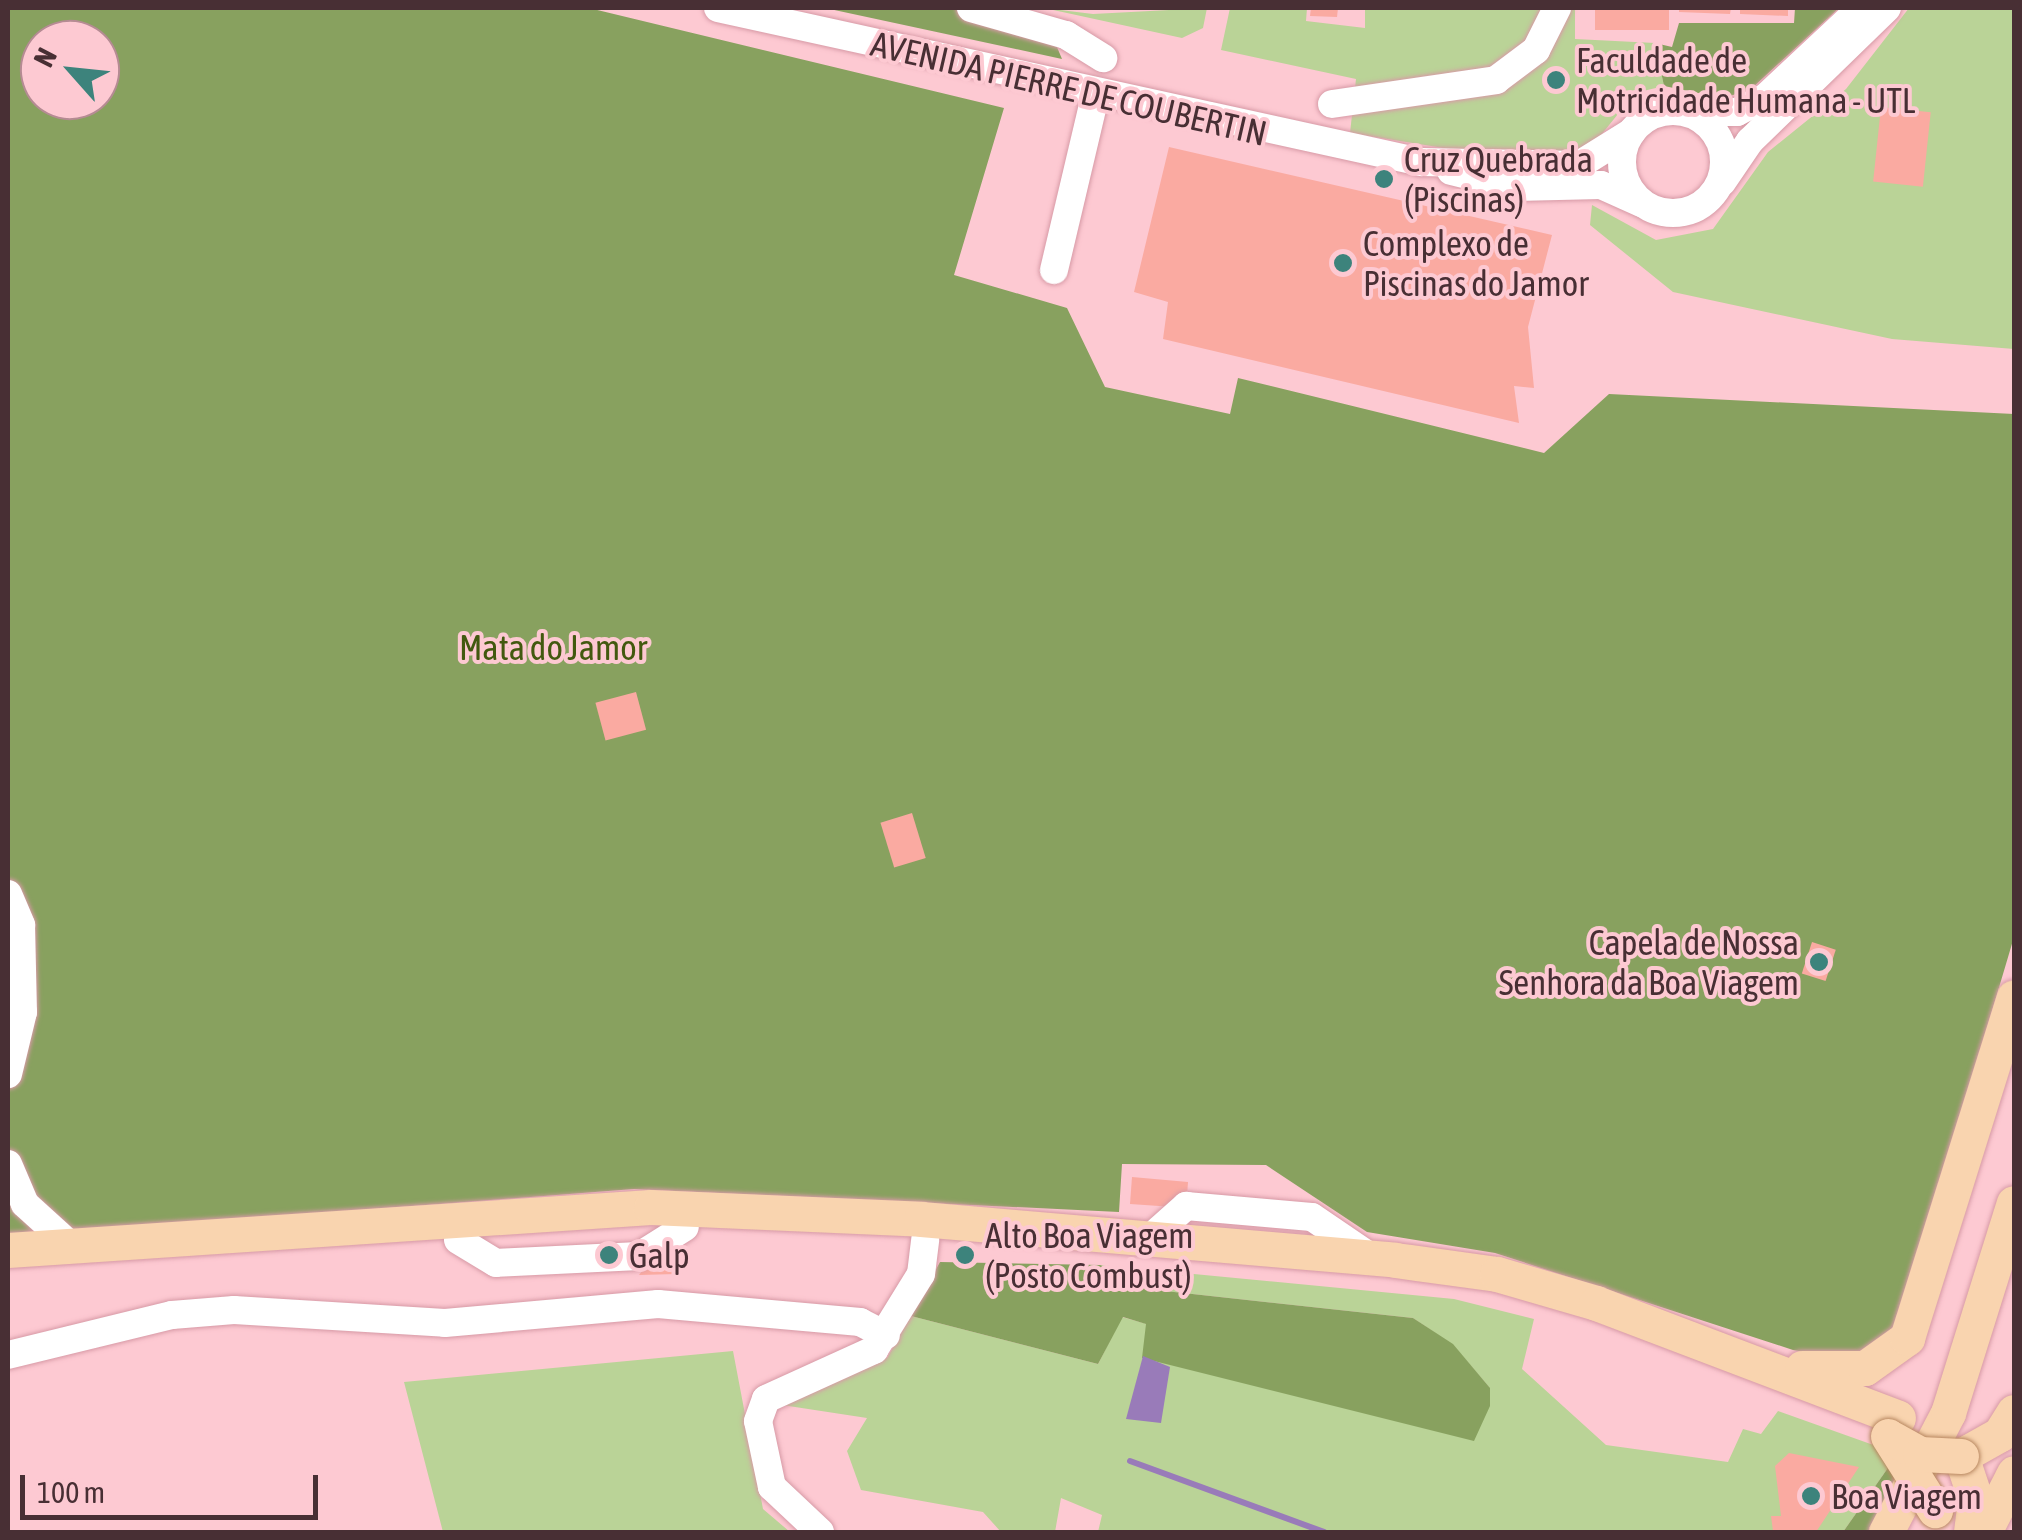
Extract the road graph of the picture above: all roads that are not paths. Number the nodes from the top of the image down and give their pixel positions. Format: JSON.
{"nodes":[{"id":1,"x":718,"y":8,"type":"edge"},
{"id":2,"x":971,"y":8,"type":"edge"},
{"id":3,"x":1558,"y":8,"type":"edge"},
{"id":4,"x":1861,"y":8,"type":"edge"},
{"id":5,"x":1887,"y":8,"type":"edge"},
{"id":6,"x":1103,"y":58,"type":"dead end"},
{"id":7,"x":1096,"y":97,"type":"junction"},
{"id":8,"x":1332,"y":104,"type":"dead end"},
{"id":9,"x":1684,"y":112,"type":"junction"},
{"id":10,"x":1632,"y":132,"type":"junction"},
{"id":11,"x":1420,"y":162,"type":"junction"},
{"id":12,"x":1719,"y":187,"type":"junction"},
{"id":13,"x":1642,"y":203,"type":"junction"},
{"id":14,"x":1054,"y":270,"type":"dead end"},
{"id":15,"x":8,"y":894,"type":"edge"},
{"id":16,"x":2014,"y":998,"type":"edge"},
{"id":17,"x":8,"y":1074,"type":"edge"},
{"id":18,"x":8,"y":1164,"type":"edge"},
{"id":19,"x":2014,"y":1203,"type":"edge"},
{"id":20,"x":925,"y":1239,"type":"junction"},
{"id":21,"x":70,"y":1244,"type":"junction"},
{"id":22,"x":8,"y":1250,"type":"edge"},
{"id":23,"x":8,"y":1270,"type":"edge"},
{"id":24,"x":886,"y":1335,"type":"junction"},
{"id":25,"x":8,"y":1355,"type":"edge"},
{"id":26,"x":1758,"y":1363,"type":"junction"},
{"id":27,"x":2014,"y":1412,"type":"edge"},
{"id":28,"x":1893,"y":1427,"type":"junction"},
{"id":29,"x":1966,"y":1457,"type":"junction"},
{"id":30,"x":2014,"y":1472,"type":"edge"},
{"id":31,"x":1936,"y":1521,"type":"edge"},
{"id":32,"x":820,"y":1532,"type":"edge"},
{"id":33,"x":1886,"y":1532,"type":"edge"},
{"id":34,"x":1971,"y":1532,"type":"edge"},
{"id":35,"x":1984,"y":1532,"type":"edge"}],
"edges":[{"from":1,"to":7,"type":"street","name":"AVENIDA PIERRE DE COUBERTIN"},
{"from":2,"to":6,"type":"street"},
{"from":3,"to":8,"type":"street"},
{"from":4,"to":9,"type":"street"},
{"from":5,"to":12,"type":"street"},
{"from":7,"to":11,"type":"street","name":"AVENIDA PIERRE DE COUBERTIN"},
{"from":7,"to":14,"type":"street"},
{"from":9,"to":10,"type":"street"},
{"from":9,"to":12,"type":"street"},
{"from":10,"to":11,"type":"street","name":"AVENIDA PIERRE DE COUBERTIN"},
{"from":10,"to":13,"type":"street"},
{"from":11,"to":13,"type":"street","name":"AVENIDA PIERRE DE COUBERTIN"},
{"from":12,"to":13,"type":"street"},
{"from":15,"to":17,"type":"street"},
{"from":16,"to":26,"type":"main road"},
{"from":18,"to":21,"type":"street"},
{"from":19,"to":33,"type":"main road"},
{"from":20,"to":23,"type":"main road"},
{"from":20,"to":24,"type":"street"},
{"from":20,"to":28,"type":"main road"},
{"from":21,"to":22,"type":"main road"},
{"from":21,"to":26,"type":"main road"},
{"from":24,"to":25,"type":"street"},
{"from":24,"to":32,"type":"street"},
{"from":26,"to":28,"type":"main road"},
{"from":27,"to":29,"type":"main road"},
{"from":28,"to":29,"type":"main road","bridge":true},
{"from":28,"to":31,"type":"main road","bridge":true},
{"from":29,"to":34,"type":"main road"},
{"from":30,"to":35,"type":"main road"}]}
